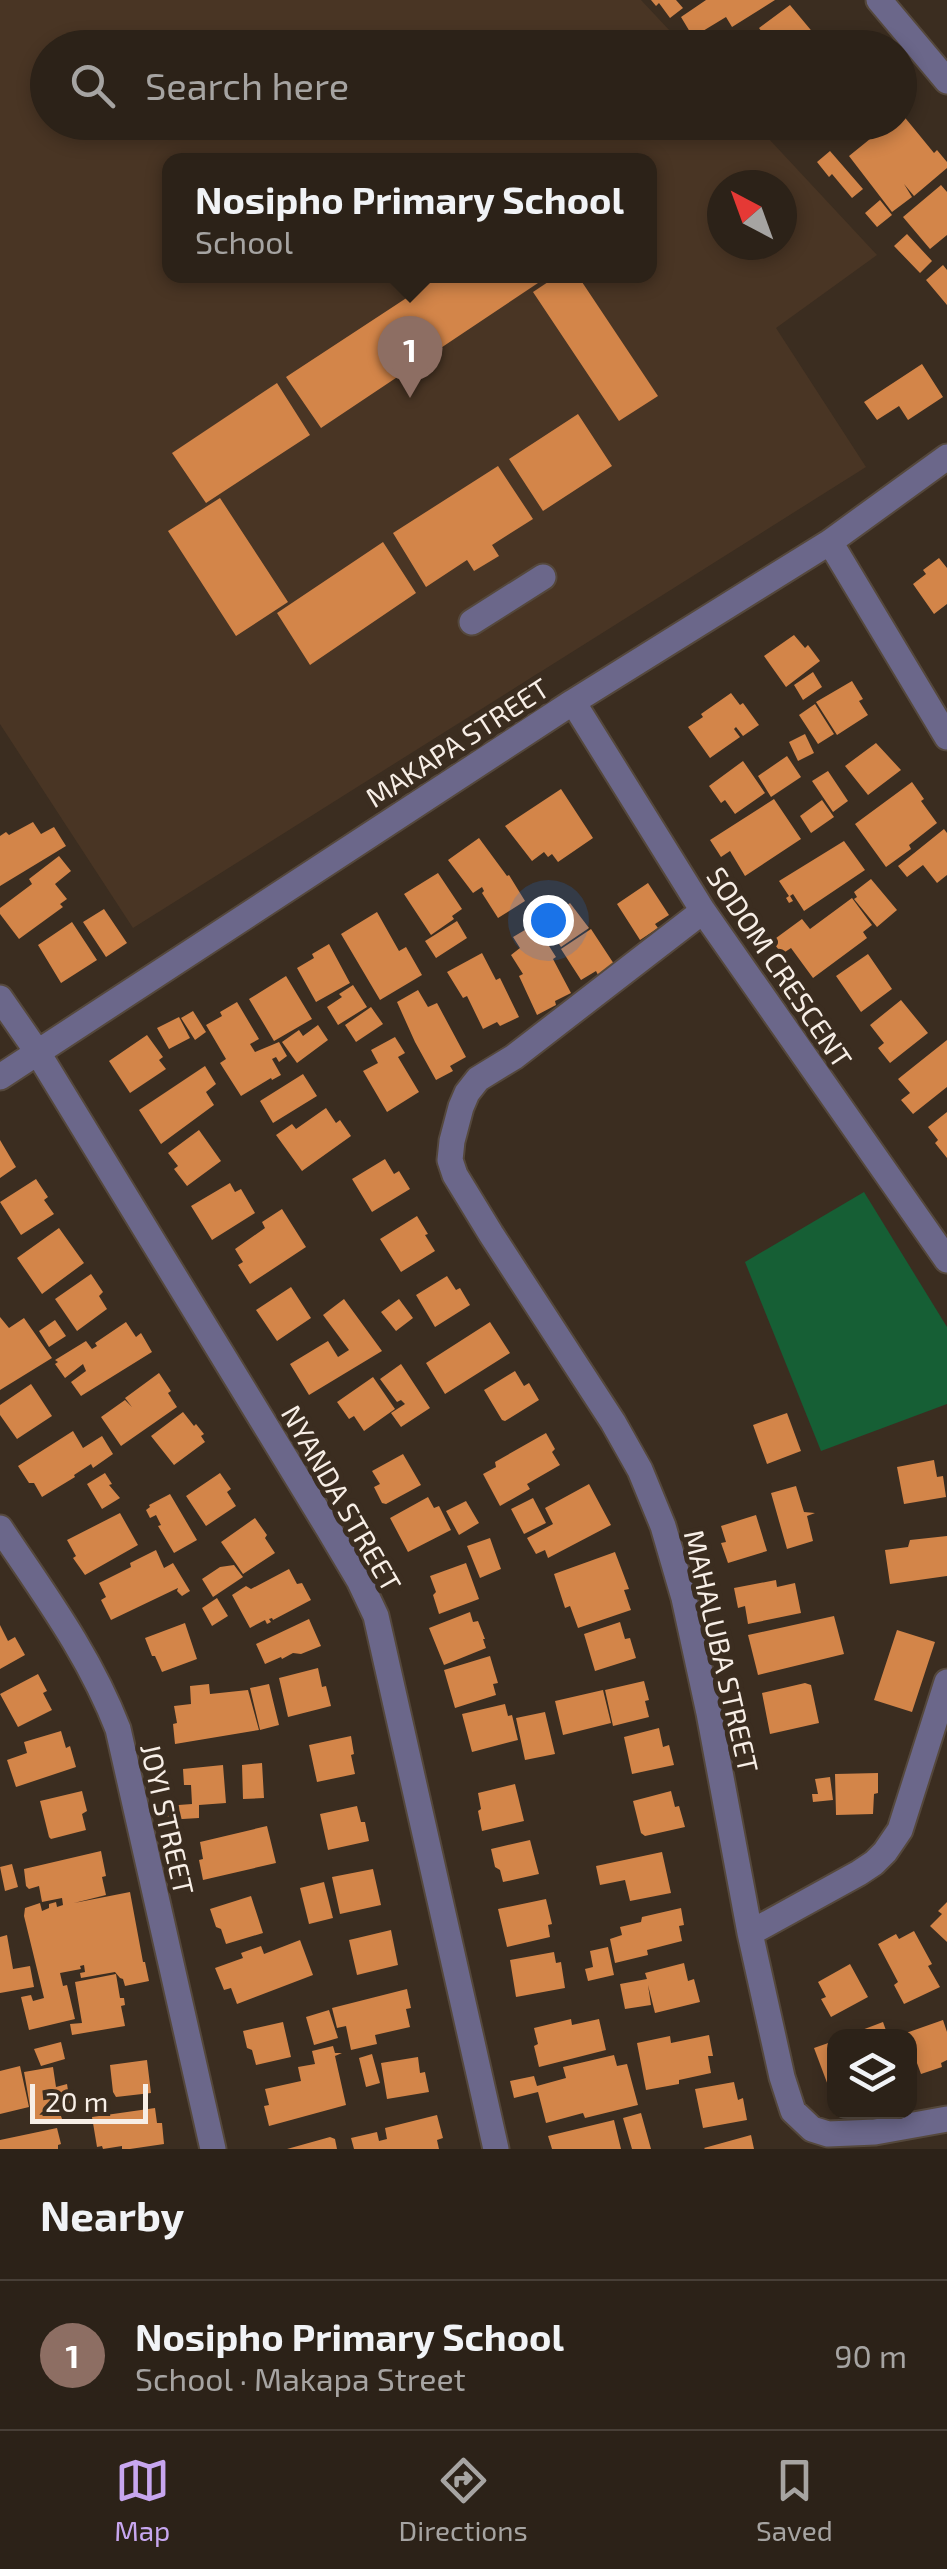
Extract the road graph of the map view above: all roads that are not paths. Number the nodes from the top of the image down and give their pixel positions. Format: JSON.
{"nodes":[{"id":1,"x":879,"y":0,"type":"edge"},
{"id":2,"x":904,"y":30,"type":"edge"},
{"id":3,"x":917,"y":45,"type":"edge"},
{"id":4,"x":947,"y":81,"type":"edge"},
{"id":5,"x":947,"y":457,"type":"edge"},
{"id":6,"x":830,"y":542,"type":"junction"},
{"id":7,"x":543,"y":577,"type":"dead end"},
{"id":8,"x":472,"y":622,"type":"dead end"},
{"id":9,"x":573,"y":702,"type":"junction"},
{"id":10,"x":947,"y":737,"type":"edge"},
{"id":11,"x":703,"y":911,"type":"junction"},
{"id":12,"x":0,"y":998,"type":"edge"},
{"id":13,"x":38,"y":1053,"type":"junction"},
{"id":14,"x":0,"y":1077,"type":"edge"},
{"id":15,"x":947,"y":1260,"type":"edge"},
{"id":16,"x":0,"y":1528,"type":"edge"},
{"id":17,"x":947,"y":1682,"type":"edge"},
{"id":18,"x":750,"y":1934,"type":"junction"},
{"id":19,"x":947,"y":2120,"type":"edge"},
{"id":20,"x":213,"y":2149,"type":"edge"},
{"id":21,"x":496,"y":2149,"type":"edge"}],
"edges":[{"from":1,"to":2,"type":"street"},
{"from":3,"to":4,"type":"street"},
{"from":5,"to":6,"type":"street","name":"MAKAPA STREET"},
{"from":6,"to":9,"type":"street","name":"MAKAPA STREET"},
{"from":6,"to":10,"type":"street"},
{"from":7,"to":8,"type":"street"},
{"from":9,"to":11,"type":"street","name":"SODOM CRESCENT"},
{"from":9,"to":13,"type":"street","name":"MAKAPA STREET"},
{"from":11,"to":15,"type":"street","name":"SODOM CRESCENT"},
{"from":11,"to":18,"type":"street","name":"MAHALUBA STREET"},
{"from":12,"to":13,"type":"street","name":"NYANDA STREET"},
{"from":13,"to":14,"type":"street","name":"MAKAPA STREET"},
{"from":13,"to":21,"type":"street","name":"NYANDA STREET"},
{"from":16,"to":20,"type":"street","name":"JOYI STREET"},
{"from":17,"to":18,"type":"street"},
{"from":18,"to":19,"type":"street","name":"MAHALUBA STREET"}]}
